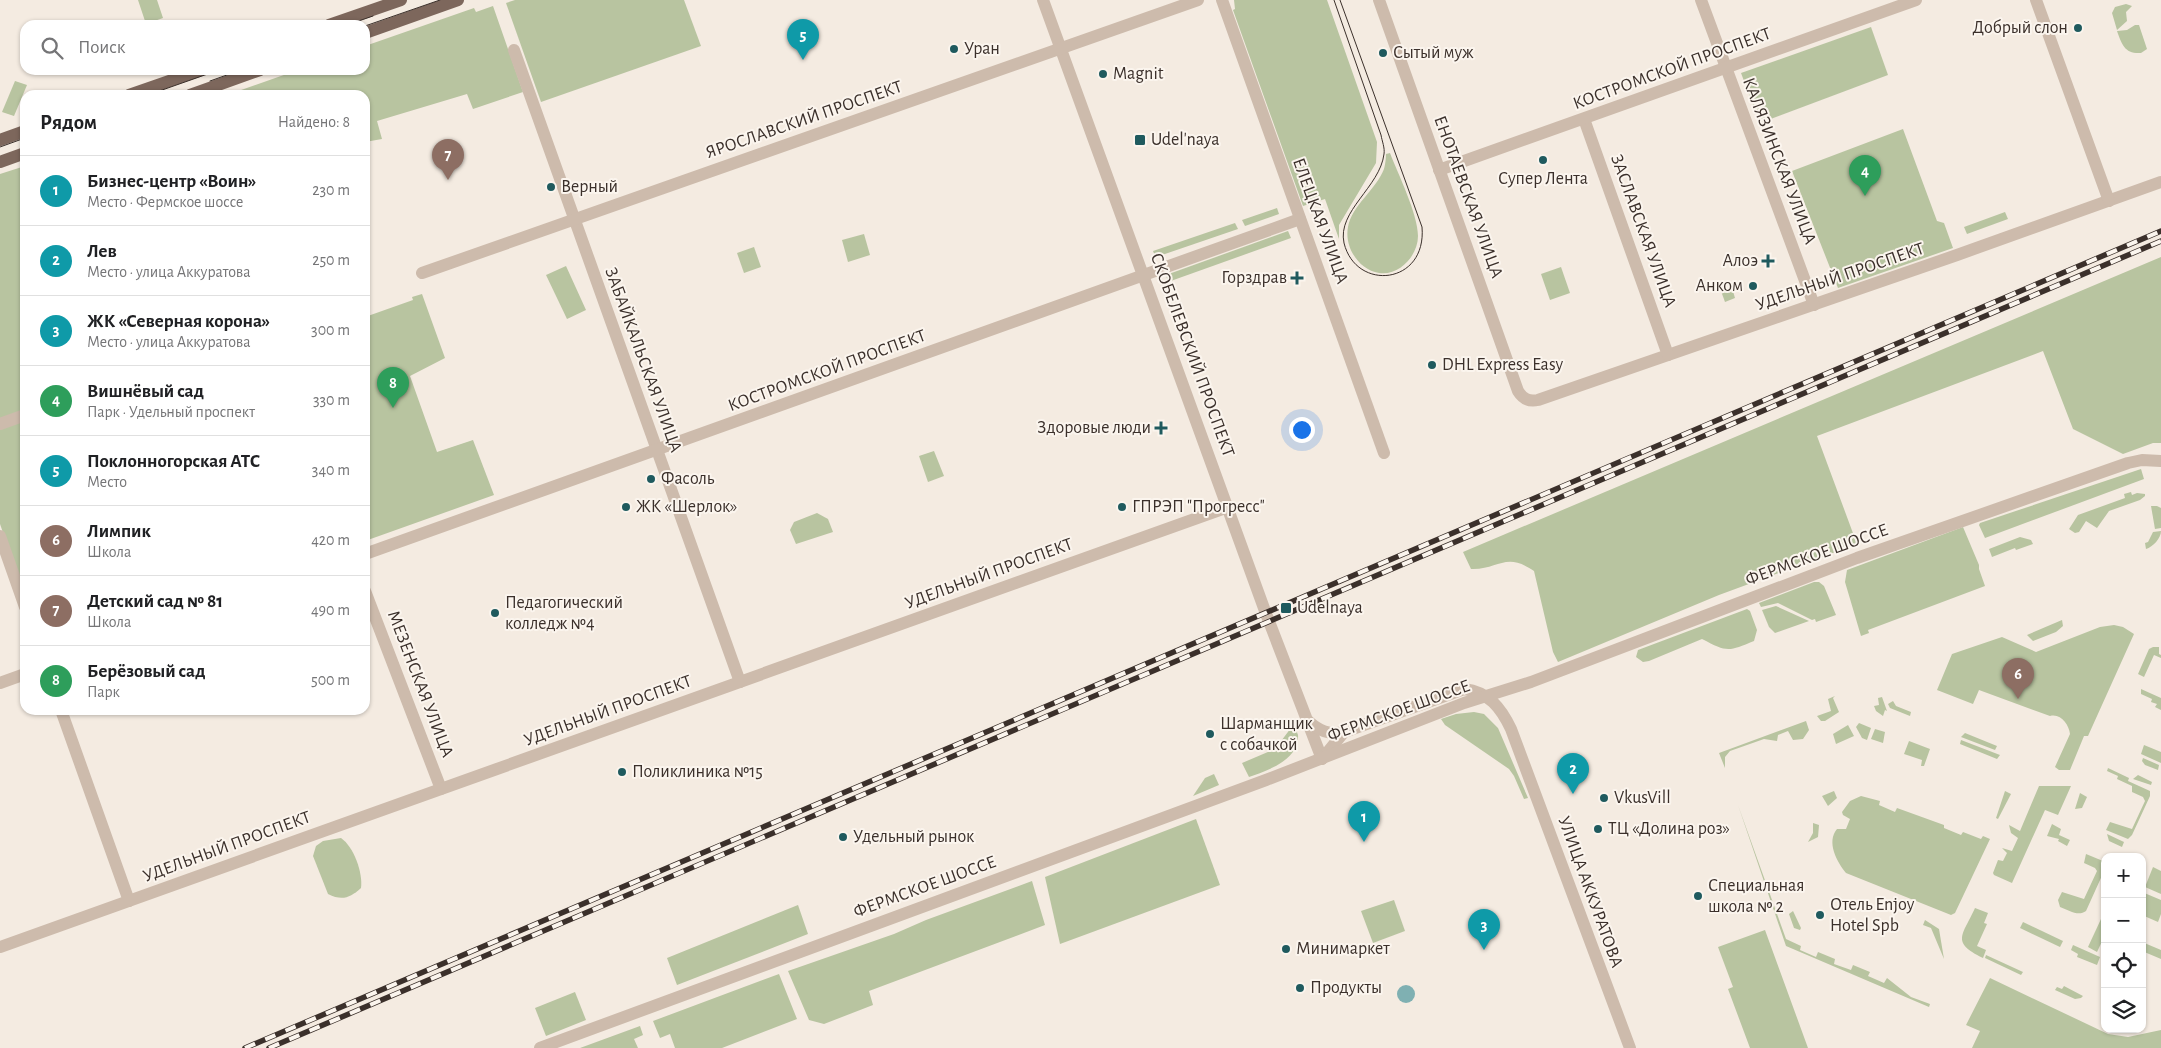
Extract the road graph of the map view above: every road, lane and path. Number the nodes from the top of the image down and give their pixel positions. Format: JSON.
{"nodes":[{"id":1,"x":401,"y":0,"type":"edge"},
{"id":2,"x":458,"y":0,"type":"edge"},
{"id":3,"x":1043,"y":0,"type":"edge"},
{"id":4,"x":1198,"y":0,"type":"edge"},
{"id":5,"x":1222,"y":0,"type":"edge"},
{"id":6,"x":1379,"y":0,"type":"edge"},
{"id":7,"x":1701,"y":0,"type":"edge"},
{"id":8,"x":1916,"y":0,"type":"edge"},
{"id":9,"x":2036,"y":0,"type":"edge"},
{"id":10,"x":344,"y":20,"type":"edge"},
{"id":11,"x":370,"y":31,"type":"edge"},
{"id":12,"x":1061,"y":48,"type":"junction"},
{"id":13,"x":514,"y":50,"type":"dead end"},
{"id":14,"x":1726,"y":68,"type":"junction"},
{"id":15,"x":187,"y":75,"type":"edge"},
{"id":16,"x":246,"y":75,"type":"edge"},
{"id":17,"x":143,"y":90,"type":"edge"},
{"id":18,"x":204,"y":90,"type":"edge"},
{"id":19,"x":1584,"y":119,"type":"junction"},
{"id":20,"x":20,"y":133,"type":"edge"},
{"id":21,"x":0,"y":140,"type":"edge"},
{"id":22,"x":20,"y":156,"type":"edge"},
{"id":23,"x":0,"y":162,"type":"edge"},
{"id":24,"x":1440,"y":170,"type":"junction"},
{"id":25,"x":2161,"y":182,"type":"edge"},
{"id":26,"x":2110,"y":201,"type":"junction"},
{"id":27,"x":574,"y":219,"type":"junction"},
{"id":28,"x":1300,"y":219,"type":"junction"},
{"id":29,"x":422,"y":273,"type":"dead end"},
{"id":30,"x":1144,"y":275,"type":"junction"},
{"id":31,"x":1814,"y":305,"type":"junction"},
{"id":32,"x":1668,"y":356,"type":"junction"},
{"id":33,"x":1529,"y":401,"type":"joint"},
{"id":34,"x":20,"y":417,"type":"edge"},
{"id":35,"x":0,"y":424,"type":"edge"},
{"id":36,"x":657,"y":450,"type":"junction"},
{"id":37,"x":1384,"y":453,"type":"dead end"},
{"id":38,"x":2161,"y":461,"type":"edge"},
{"id":39,"x":1228,"y":507,"type":"junction"},
{"id":40,"x":0,"y":536,"type":"edge"},
{"id":41,"x":370,"y":552,"type":"edge"},
{"id":42,"x":20,"y":593,"type":"edge"},
{"id":43,"x":370,"y":604,"type":"edge"},
{"id":44,"x":20,"y":676,"type":"edge"},
{"id":45,"x":740,"y":682,"type":"junction"},
{"id":46,"x":0,"y":683,"type":"edge"},
{"id":47,"x":1488,"y":697,"type":"junction"},
{"id":48,"x":64,"y":715,"type":"edge"},
{"id":49,"x":1308,"y":721,"type":"junction"},
{"id":50,"x":1344,"y":732,"type":"junction"},
{"id":51,"x":1322,"y":758,"type":"junction"},
{"id":52,"x":442,"y":789,"type":"junction"},
{"id":53,"x":129,"y":901,"type":"junction"},
{"id":54,"x":0,"y":947,"type":"edge"},
{"id":55,"x":540,"y":1048,"type":"edge"},
{"id":56,"x":1630,"y":1048,"type":"edge"}],
"edges":[{"from":1,"to":10,"type":"main road"},
{"from":2,"to":11,"type":"main road"},
{"from":3,"to":12,"type":"street","name":"СКОБЕЛЕВСКИЙ ПРОСПЕКТ"},
{"from":4,"to":12,"type":"street","name":"ЯРОСЛАВСКИЙ ПРОСПЕКТ"},
{"from":5,"to":28,"type":"street","name":"ЕЛЕЦКАЯ УЛИЦА"},
{"from":6,"to":24,"type":"street","name":"ЕНОТАЕВСКАЯ УЛИЦА"},
{"from":7,"to":14,"type":"street","name":"КАЛЯЗИНСКАЯ УЛИЦА"},
{"from":8,"to":14,"type":"street","name":"КОСТРОМСКОЙ ПРОСПЕКТ"},
{"from":9,"to":26,"type":"street"},
{"from":12,"to":27,"type":"street","name":"ЯРОСЛАВСКИЙ ПРОСПЕКТ"},
{"from":12,"to":30,"type":"street","name":"СКОБЕЛЕВСКИЙ ПРОСПЕКТ"},
{"from":13,"to":27,"type":"street","name":"ЗАБАЙКАЛЬСКАЯ УЛИЦА"},
{"from":14,"to":19,"type":"street","name":"КОСТРОМСКОЙ ПРОСПЕКТ"},
{"from":14,"to":31,"type":"street","name":"КАЛЯЗИНСКАЯ УЛИЦА"},
{"from":15,"to":17,"type":"main road"},
{"from":16,"to":18,"type":"main road"},
{"from":19,"to":24,"type":"street","name":"КОСТРОМСКОЙ ПРОСПЕКТ"},
{"from":19,"to":32,"type":"street","name":"ЗАСЛАВСКАЯ УЛИЦА"},
{"from":20,"to":21,"type":"main road"},
{"from":22,"to":23,"type":"main road"},
{"from":24,"to":33,"type":"street","name":"ЕНОТАЕВСКАЯ УЛИЦА"},
{"from":25,"to":26,"type":"street","name":"УДЕЛЬНЫЙ ПРОСПЕКТ"},
{"from":26,"to":31,"type":"street","name":"УДЕЛЬНЫЙ ПРОСПЕКТ"},
{"from":27,"to":29,"type":"street","name":"ЯРОСЛАВСКИЙ ПРОСПЕКТ"},
{"from":27,"to":36,"type":"street","name":"ЗАБАЙКАЛЬСКАЯ УЛИЦА"},
{"from":28,"to":30,"type":"street","name":"КОСТРОМСКОЙ ПРОСПЕКТ"},
{"from":28,"to":37,"type":"street","name":"ЕЛЕЦКАЯ УЛИЦА"},
{"from":30,"to":36,"type":"street","name":"КОСТРОМСКОЙ ПРОСПЕКТ"},
{"from":30,"to":39,"type":"street","name":"СКОБЕЛЕВСКИЙ ПРОСПЕКТ"},
{"from":31,"to":32,"type":"street","name":"УДЕЛЬНЫЙ ПРОСПЕКТ"},
{"from":32,"to":33,"type":"street","name":"УДЕЛЬНЫЙ ПРОСПЕКТ"},
{"from":34,"to":35,"type":"street"},
{"from":36,"to":41,"type":"street","name":"КОСТРОМСКОЙ ПРОСПЕКТ"},
{"from":36,"to":45,"type":"street","name":"ЗАБАЙКАЛЬСКАЯ УЛИЦА"},
{"from":38,"to":47,"type":"street","name":"ФЕРМСКОЕ ШОССЕ"},
{"from":39,"to":45,"type":"street","name":"УДЕЛЬНЫЙ ПРОСПЕКТ"},
{"from":39,"to":49,"type":"street","name":"СКОБЕЛЕВСКИЙ ПРОСПЕКТ"},
{"from":40,"to":42,"type":"street"},
{"from":43,"to":52,"type":"street","name":"МЕЗЕНСКАЯ УЛИЦА"},
{"from":44,"to":46,"type":"street"},
{"from":45,"to":52,"type":"street","name":"УДЕЛЬНЫЙ ПРОСПЕКТ"},
{"from":47,"to":50,"type":"street","name":"ФЕРМСКОЕ ШОССЕ"},
{"from":47,"to":51,"type":"street","name":"ФЕРМСКОЕ ШОССЕ"},
{"from":47,"to":56,"type":"street","name":"УЛИЦА АККУРАТОВА"},
{"from":48,"to":53,"type":"street"},
{"from":49,"to":50,"type":"street"},
{"from":49,"to":51,"type":"street","name":"СКОБЕЛЕВСКИЙ ПРОСПЕКТ"},
{"from":50,"to":51,"type":"street","name":"ФЕРМСКОЕ ШОССЕ"},
{"from":51,"to":55,"type":"street","name":"ФЕРМСКОЕ ШОССЕ"},
{"from":52,"to":53,"type":"street","name":"УДЕЛЬНЫЙ ПРОСПЕКТ"},
{"from":53,"to":54,"type":"street","name":"УДЕЛЬНЫЙ ПРОСПЕКТ"}]}
